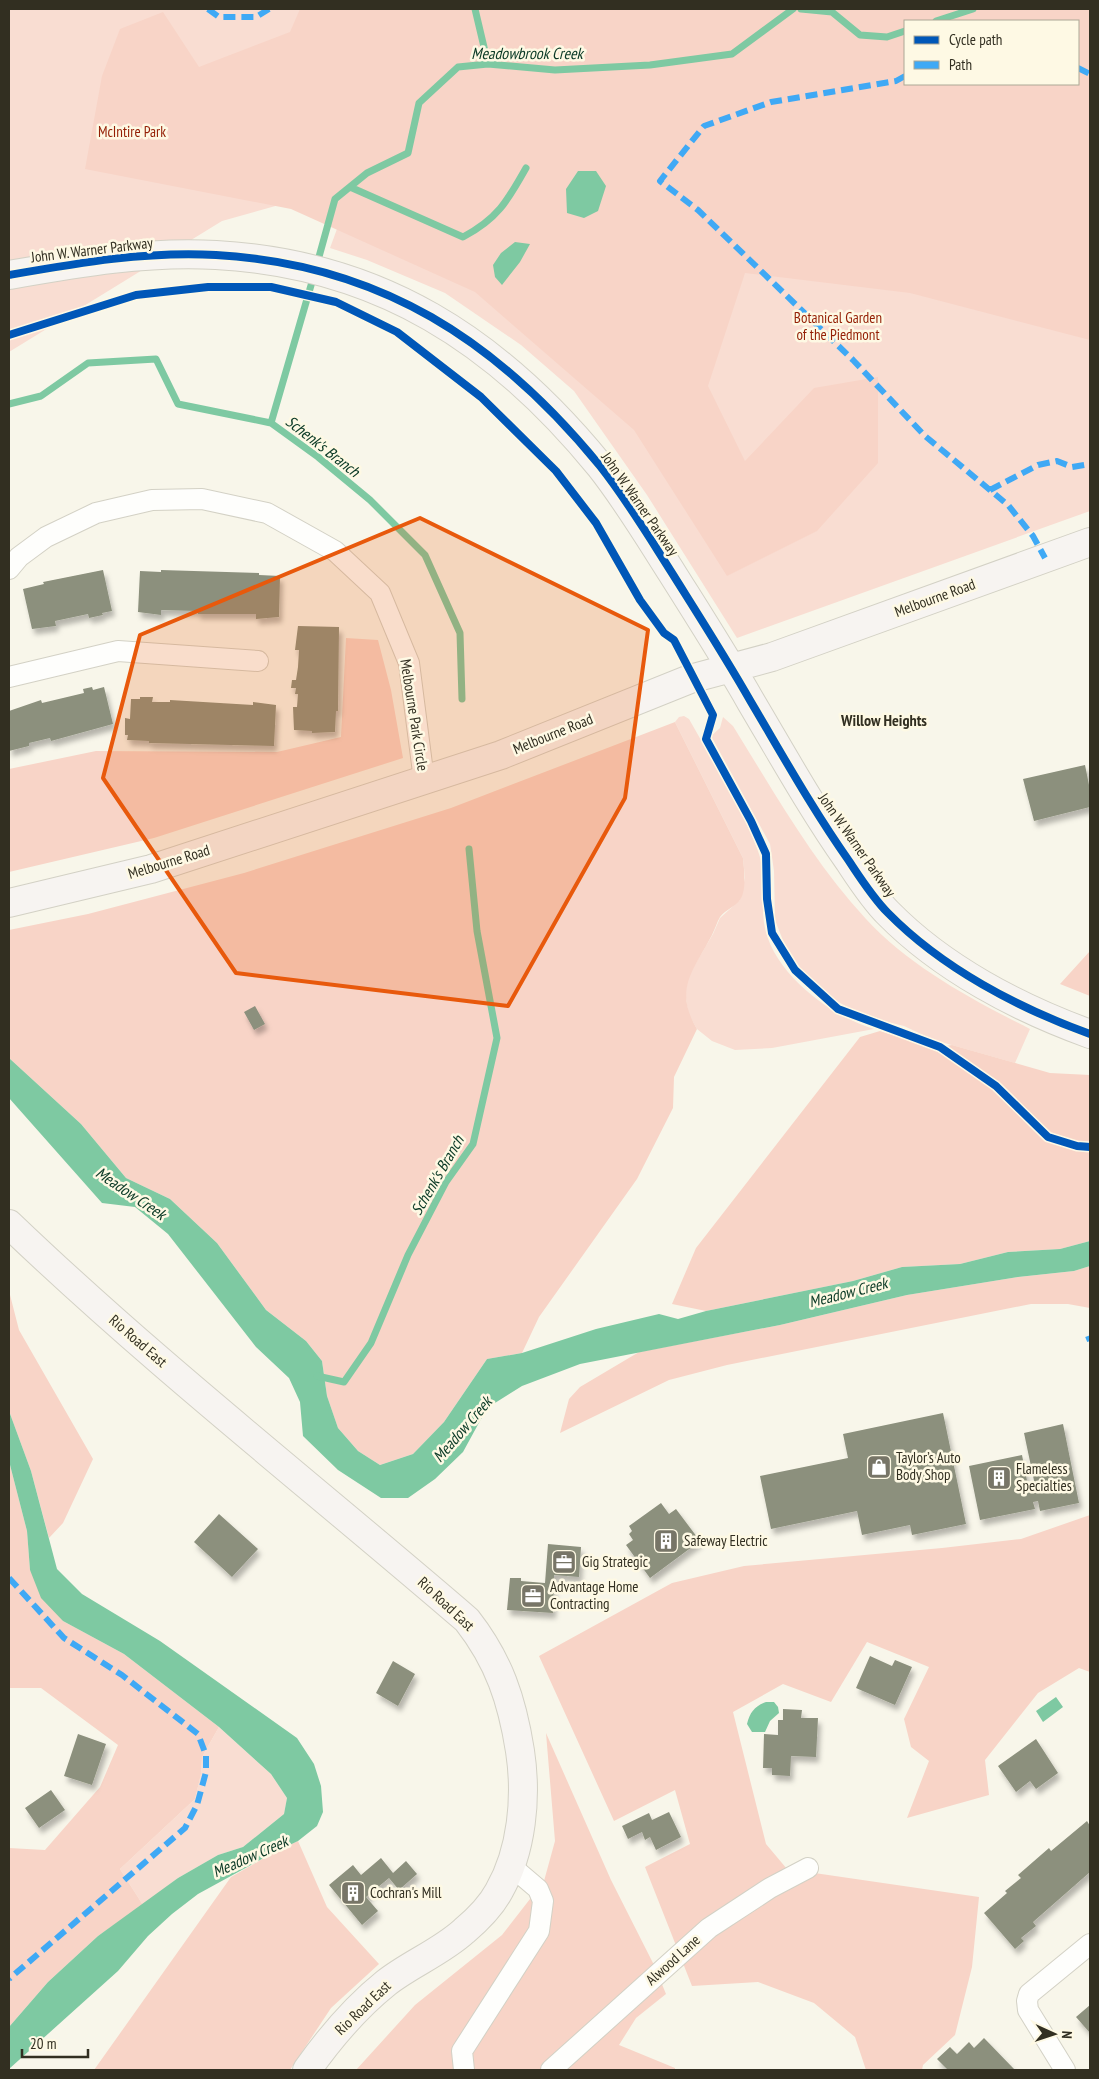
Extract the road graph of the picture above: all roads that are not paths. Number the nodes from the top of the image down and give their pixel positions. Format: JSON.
{"nodes":[{"id":1,"x":9,"y":275,"type":"edge"},
{"id":2,"x":1090,"y":542,"type":"edge"},
{"id":3,"x":9,"y":570,"type":"edge"},
{"id":4,"x":258,"y":661,"type":"dead end"},
{"id":5,"x":732,"y":668,"type":"junction"},
{"id":6,"x":9,"y":677,"type":"edge"},
{"id":7,"x":424,"y":780,"type":"junction"},
{"id":8,"x":9,"y":903,"type":"edge"},
{"id":9,"x":1090,"y":1034,"type":"edge"},
{"id":10,"x":9,"y":1224,"type":"edge"},
{"id":11,"x":511,"y":1866,"type":"junction"},
{"id":12,"x":808,"y":1868,"type":"dead end"},
{"id":13,"x":1090,"y":1944,"type":"edge"},
{"id":14,"x":307,"y":2070,"type":"edge"},
{"id":15,"x":464,"y":2070,"type":"edge"},
{"id":16,"x":550,"y":2070,"type":"edge"},
{"id":17,"x":1064,"y":2070,"type":"edge"}],
"edges":[{"from":1,"to":5,"type":"street","name":"John W. Warner Parkway"},
{"from":2,"to":5,"type":"street","name":"Melbourne Road"},
{"from":3,"to":7,"type":"street","name":"Melbourne Park Circle"},
{"from":4,"to":6,"type":"street"},
{"from":5,"to":7,"type":"street","name":"Melbourne Road"},
{"from":5,"to":9,"type":"street","name":"John W. Warner Parkway"},
{"from":7,"to":8,"type":"street","name":"Melbourne Road"},
{"from":10,"to":11,"type":"street","name":"Rio Road East"},
{"from":11,"to":14,"type":"street","name":"Rio Road East"},
{"from":11,"to":15,"type":"street"},
{"from":12,"to":16,"type":"street","name":"Alwood Lane"},
{"from":13,"to":17,"type":"street"}]}
